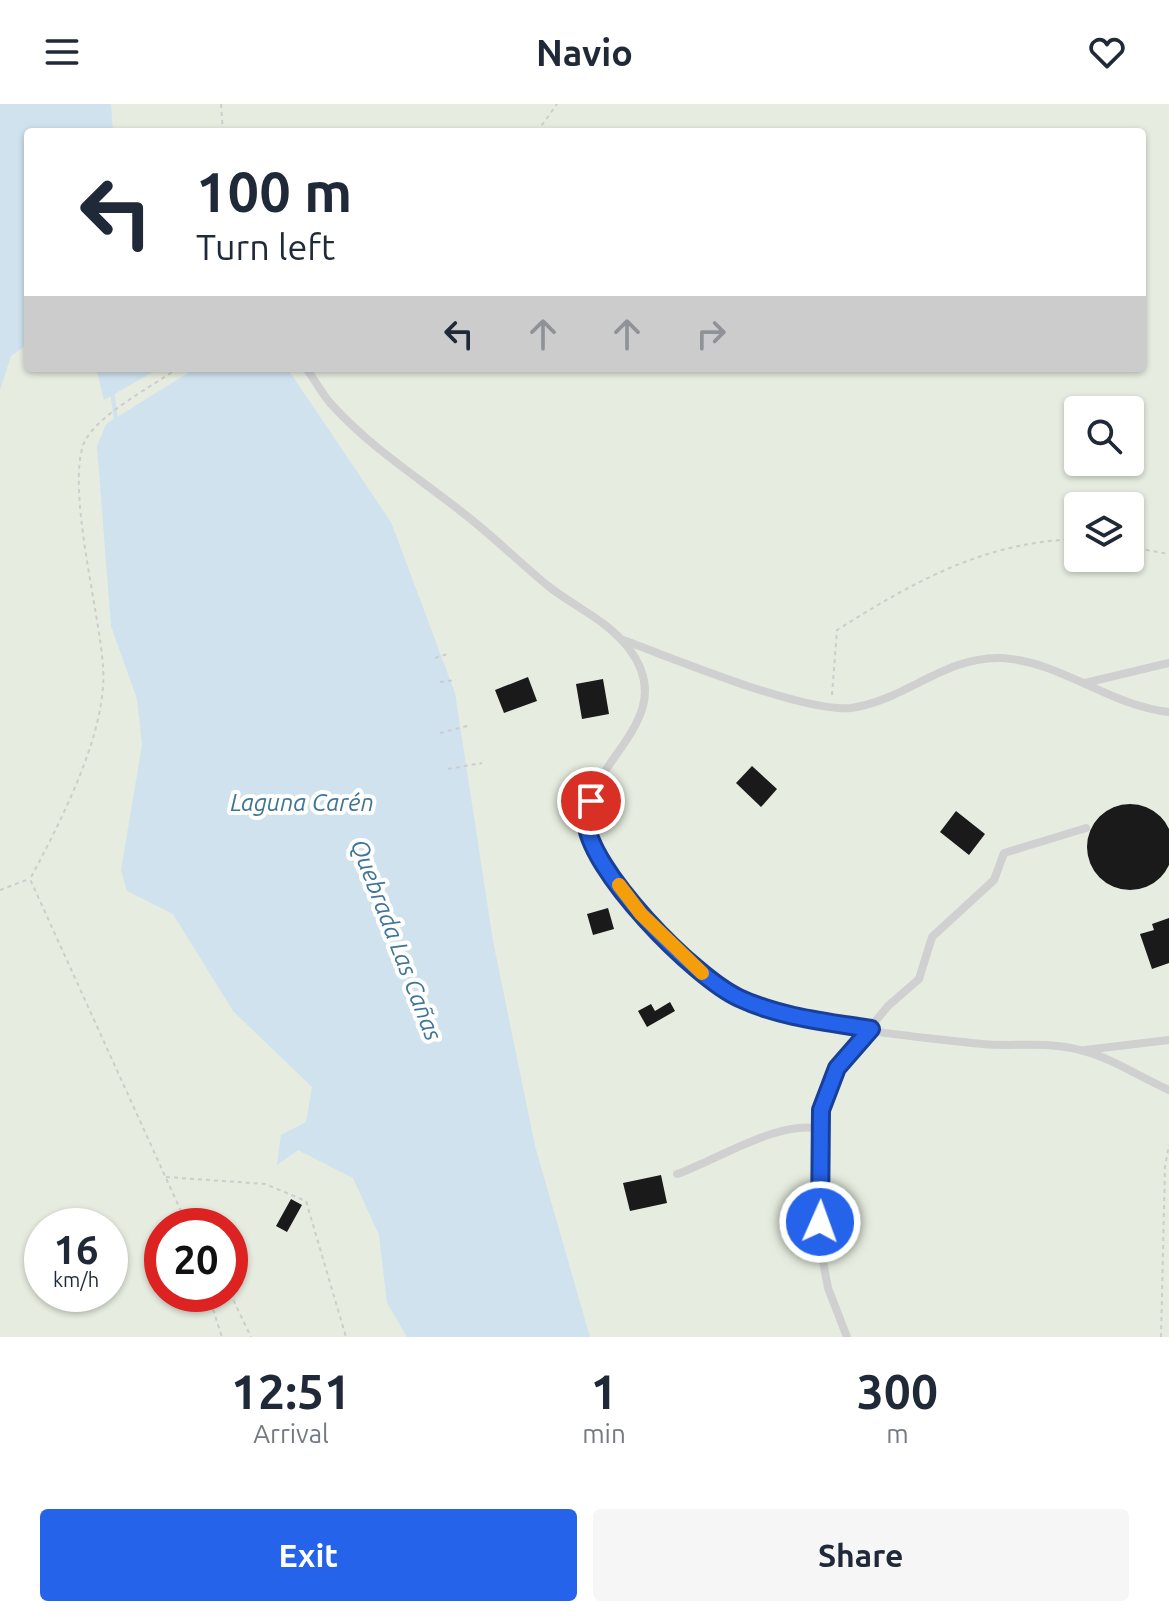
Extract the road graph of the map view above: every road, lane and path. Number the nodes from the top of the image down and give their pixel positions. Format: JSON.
{"nodes":[{"id":1,"x":221,"y":104,"type":"edge"},
{"id":2,"x":557,"y":104,"type":"edge"},
{"id":3,"x":223,"y":128,"type":"edge"},
{"id":4,"x":540,"y":128,"type":"edge"},
{"id":5,"x":172,"y":372,"type":"edge"},
{"id":6,"x":309,"y":372,"type":"edge"},
{"id":7,"x":1064,"y":539,"type":"edge"},
{"id":8,"x":1144,"y":550,"type":"edge"},
{"id":9,"x":1169,"y":554,"type":"edge"},
{"id":10,"x":622,"y":640,"type":"junction"},
{"id":11,"x":447,"y":654,"type":"dead end"},
{"id":12,"x":435,"y":658,"type":"dead end"},
{"id":13,"x":1169,"y":663,"type":"edge"},
{"id":14,"x":456,"y":680,"type":"dead end"},
{"id":15,"x":440,"y":682,"type":"dead end"},
{"id":16,"x":1084,"y":683,"type":"junction"},
{"id":17,"x":831,"y":707,"type":"junction"},
{"id":18,"x":1169,"y":712,"type":"edge"},
{"id":19,"x":471,"y":725,"type":"dead end"},
{"id":20,"x":440,"y":733,"type":"dead end"},
{"id":21,"x":482,"y":763,"type":"dead end"},
{"id":22,"x":448,"y":769,"type":"dead end"},
{"id":23,"x":1086,"y":828,"type":"dead end"},
{"id":24,"x":30,"y":879,"type":"junction"},
{"id":25,"x":0,"y":890,"type":"edge"},
{"id":26,"x":871,"y":1029,"type":"junction"},
{"id":27,"x":1169,"y":1040,"type":"edge"},
{"id":28,"x":1084,"y":1051,"type":"junction"},
{"id":29,"x":1169,"y":1090,"type":"edge"},
{"id":30,"x":820,"y":1129,"type":"junction"},
{"id":31,"x":1169,"y":1145,"type":"edge"},
{"id":32,"x":677,"y":1174,"type":"dead end"},
{"id":33,"x":165,"y":1177,"type":"junction"},
{"id":34,"x":180,"y":1208,"type":"edge"},
{"id":35,"x":214,"y":1312,"type":"edge"},
{"id":36,"x":239,"y":1312,"type":"edge"},
{"id":37,"x":222,"y":1337,"type":"edge"},
{"id":38,"x":251,"y":1337,"type":"edge"},
{"id":39,"x":346,"y":1337,"type":"edge"},
{"id":40,"x":847,"y":1337,"type":"edge"},
{"id":41,"x":1161,"y":1337,"type":"edge"}],
"edges":[{"from":1,"to":3,"type":"path"},
{"from":2,"to":4,"type":"path"},
{"from":5,"to":24,"type":"path"},
{"from":6,"to":10,"type":"lane"},
{"from":7,"to":17,"type":"path"},
{"from":8,"to":9,"type":"path"},
{"from":10,"to":17,"type":"lane"},
{"from":10,"to":26,"type":"lane"},
{"from":11,"to":12,"type":"path"},
{"from":13,"to":16,"type":"lane"},
{"from":14,"to":15,"type":"path"},
{"from":16,"to":17,"type":"lane"},
{"from":16,"to":18,"type":"lane"},
{"from":19,"to":20,"type":"path"},
{"from":21,"to":22,"type":"path"},
{"from":23,"to":26,"type":"lane"},
{"from":24,"to":25,"type":"path"},
{"from":24,"to":33,"type":"path"},
{"from":26,"to":28,"type":"lane"},
{"from":26,"to":30,"type":"lane"},
{"from":27,"to":28,"type":"lane"},
{"from":28,"to":29,"type":"lane"},
{"from":30,"to":32,"type":"lane"},
{"from":30,"to":40,"type":"lane"},
{"from":31,"to":41,"type":"path"},
{"from":33,"to":34,"type":"path"},
{"from":33,"to":39,"type":"path"},
{"from":35,"to":37,"type":"path"},
{"from":36,"to":38,"type":"path"}]}
